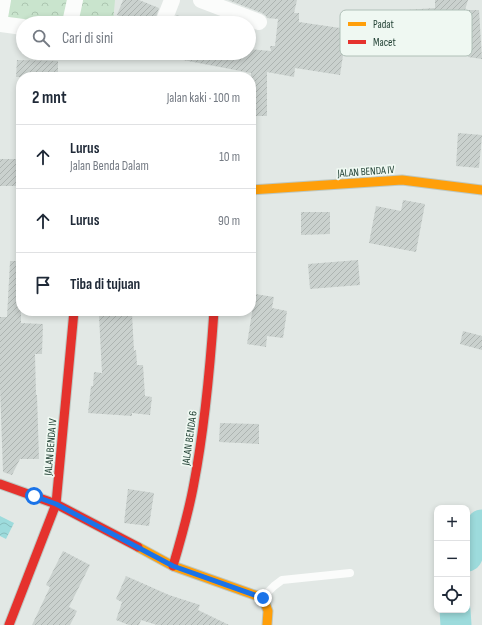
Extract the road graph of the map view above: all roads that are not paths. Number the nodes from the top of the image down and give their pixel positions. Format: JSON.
{"nodes":[{"id":1,"x":3,"y":0,"type":"edge"},
{"id":2,"x":75,"y":0,"type":"edge"},
{"id":3,"x":172,"y":0,"type":"edge"},
{"id":4,"x":200,"y":0,"type":"edge"},
{"id":5,"x":72,"y":16,"type":"edge"},
{"id":6,"x":166,"y":16,"type":"edge"},
{"id":7,"x":243,"y":16,"type":"edge"},
{"id":8,"x":0,"y":17,"type":"edge"},
{"id":9,"x":256,"y":21,"type":"edge"},
{"id":10,"x":259,"y":22,"type":"dead end"},
{"id":11,"x":0,"y":24,"type":"edge"},
{"id":12,"x":16,"y":26,"type":"edge"},
{"id":13,"x":256,"y":190,"type":"edge"},
{"id":14,"x":482,"y":190,"type":"edge"},
{"id":15,"x":74,"y":316,"type":"edge"},
{"id":16,"x":214,"y":316,"type":"edge"},
{"id":17,"x":0,"y":484,"type":"edge"},
{"id":18,"x":56,"y":504,"type":"junction"},
{"id":19,"x":173,"y":566,"type":"junction"},
{"id":20,"x":350,"y":572,"type":"dead end"},
{"id":21,"x":263,"y":598,"type":"junction"},
{"id":22,"x":0,"y":622,"type":"edge"},
{"id":23,"x":8,"y":625,"type":"edge"},
{"id":24,"x":267,"y":625,"type":"edge"}],
"edges":[{"from":1,"to":8,"type":"street"},
{"from":2,"to":5,"type":"street"},
{"from":3,"to":6,"type":"street"},
{"from":4,"to":7,"type":"street"},
{"from":9,"to":10,"type":"street"},
{"from":11,"to":12,"type":"street"},
{"from":13,"to":14,"type":"street","name":"JALAN BENDA IV"},
{"from":15,"to":18,"type":"street","name":"JALAN BENDA IV"},
{"from":16,"to":19,"type":"street","name":"JALAN BENDA 6"},
{"from":17,"to":18,"type":"street"},
{"from":18,"to":19,"type":"street"},
{"from":18,"to":23,"type":"street","name":"JALAN BENDA IV"},
{"from":19,"to":21,"type":"street"},
{"from":20,"to":21,"type":"lane"},
{"from":21,"to":24,"type":"street"},
{"from":22,"to":23,"type":"street"}]}
